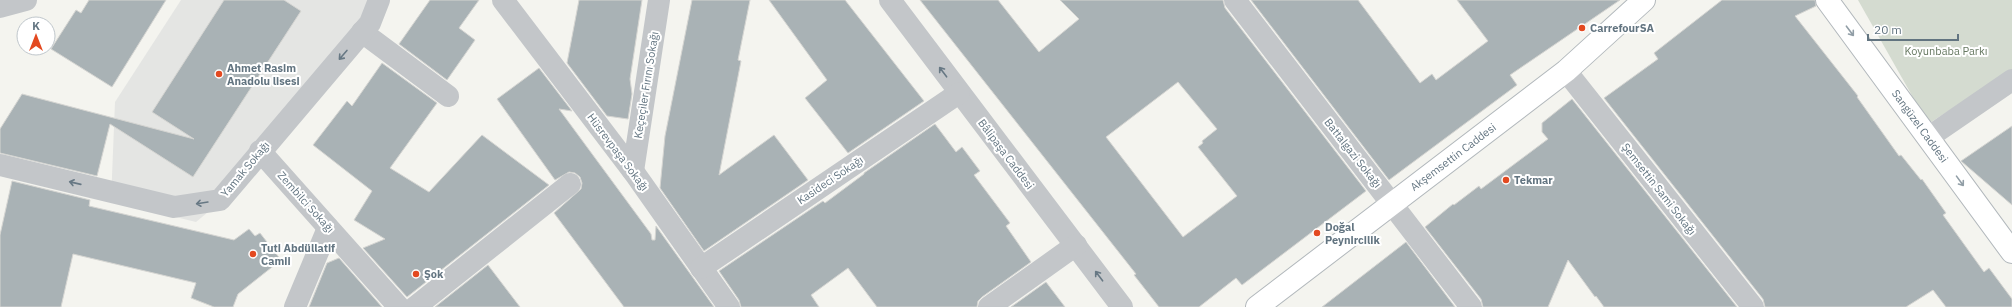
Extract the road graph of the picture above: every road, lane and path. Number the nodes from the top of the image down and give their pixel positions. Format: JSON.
{"nodes":[{"id":1,"x":26,"y":0,"type":"edge"},
{"id":2,"x":379,"y":0,"type":"edge"},
{"id":3,"x":503,"y":0,"type":"edge"},
{"id":4,"x":659,"y":0,"type":"edge"},
{"id":5,"x":890,"y":0,"type":"edge"},
{"id":6,"x":1235,"y":0,"type":"edge"},
{"id":7,"x":1644,"y":0,"type":"edge"},
{"id":8,"x":1827,"y":0,"type":"edge"},
{"id":9,"x":0,"y":7,"type":"edge"},
{"id":10,"x":362,"y":32,"type":"junction"},
{"id":11,"x":1566,"y":71,"type":"junction"},
{"id":12,"x":2012,"y":80,"type":"edge"},
{"id":13,"x":959,"y":93,"type":"junction"},
{"id":14,"x":448,"y":96,"type":"dead end"},
{"id":15,"x":1929,"y":137,"type":"junction"},
{"id":16,"x":260,"y":151,"type":"junction"},
{"id":17,"x":0,"y":165,"type":"edge"},
{"id":18,"x":633,"y":171,"type":"junction"},
{"id":19,"x":570,"y":184,"type":"dead end"},
{"id":20,"x":1392,"y":204,"type":"junction"},
{"id":21,"x":328,"y":228,"type":"junction"},
{"id":22,"x":1076,"y":245,"type":"junction"},
{"id":23,"x":2012,"y":252,"type":"edge"},
{"id":24,"x":701,"y":268,"type":"junction"},
{"id":25,"x":295,"y":307,"type":"edge"},
{"id":26,"x":399,"y":307,"type":"edge"},
{"id":27,"x":415,"y":307,"type":"edge"},
{"id":28,"x":729,"y":307,"type":"edge"},
{"id":29,"x":989,"y":307,"type":"edge"},
{"id":30,"x":1122,"y":307,"type":"edge"},
{"id":31,"x":1257,"y":307,"type":"edge"},
{"id":32,"x":1471,"y":307,"type":"edge"},
{"id":33,"x":1752,"y":307,"type":"edge"}],
"edges":[{"from":1,"to":9,"type":"street"},
{"from":2,"to":10,"type":"street","name":"Yamak Sokağı"},
{"from":3,"to":18,"type":"street","name":"Hüsrevpaşa Sokağı"},
{"from":4,"to":18,"type":"street","name":"Keçeçiler Fırını Sokağı"},
{"from":13,"to":5,"type":"street","name":"Bâlipaşa Caddesi","one_way":true},
{"from":6,"to":20,"type":"street","name":"Battalgazi Sokağı"},
{"from":7,"to":11,"type":"main road","name":"Akşemsettin Caddesi"},
{"from":8,"to":15,"type":"main road","name":"Sangüzel Caddesi","one_way":true},
{"from":10,"to":14,"type":"street"},
{"from":10,"to":16,"type":"street","name":"Yamak Sokağı","one_way":true},
{"from":11,"to":20,"type":"main road","name":"Akşemsettin Caddesi"},
{"from":11,"to":33,"type":"street","name":"Şemsettin Sami Sokağı"},
{"from":12,"to":15,"type":"street"},
{"from":13,"to":22,"type":"street","name":"Bâlipaşa Caddesi"},
{"from":13,"to":24,"type":"street","name":"Kasideci Sokağı"},
{"from":15,"to":23,"type":"main road","name":"Sangüzel Caddesi","one_way":true},
{"from":16,"to":17,"type":"street","name":"Yamak Sokağı","one_way":true},
{"from":16,"to":21,"type":"street","name":"Zembilci Sokağı"},
{"from":18,"to":24,"type":"street","name":"Hüsrevpaşa Sokağı"},
{"from":19,"to":27,"type":"street"},
{"from":20,"to":31,"type":"main road","name":"Akşemsettin Caddesi"},
{"from":20,"to":32,"type":"street","name":"Battalgazi Sokağı"},
{"from":21,"to":25,"type":"street"},
{"from":21,"to":26,"type":"street","name":"Zembilci Sokağı"},
{"from":22,"to":29,"type":"street"},
{"from":30,"to":22,"type":"street","name":"Bâlipaşa Caddesi","one_way":true},
{"from":24,"to":28,"type":"street","name":"Hüsrevpaşa Sokağı"}]}
